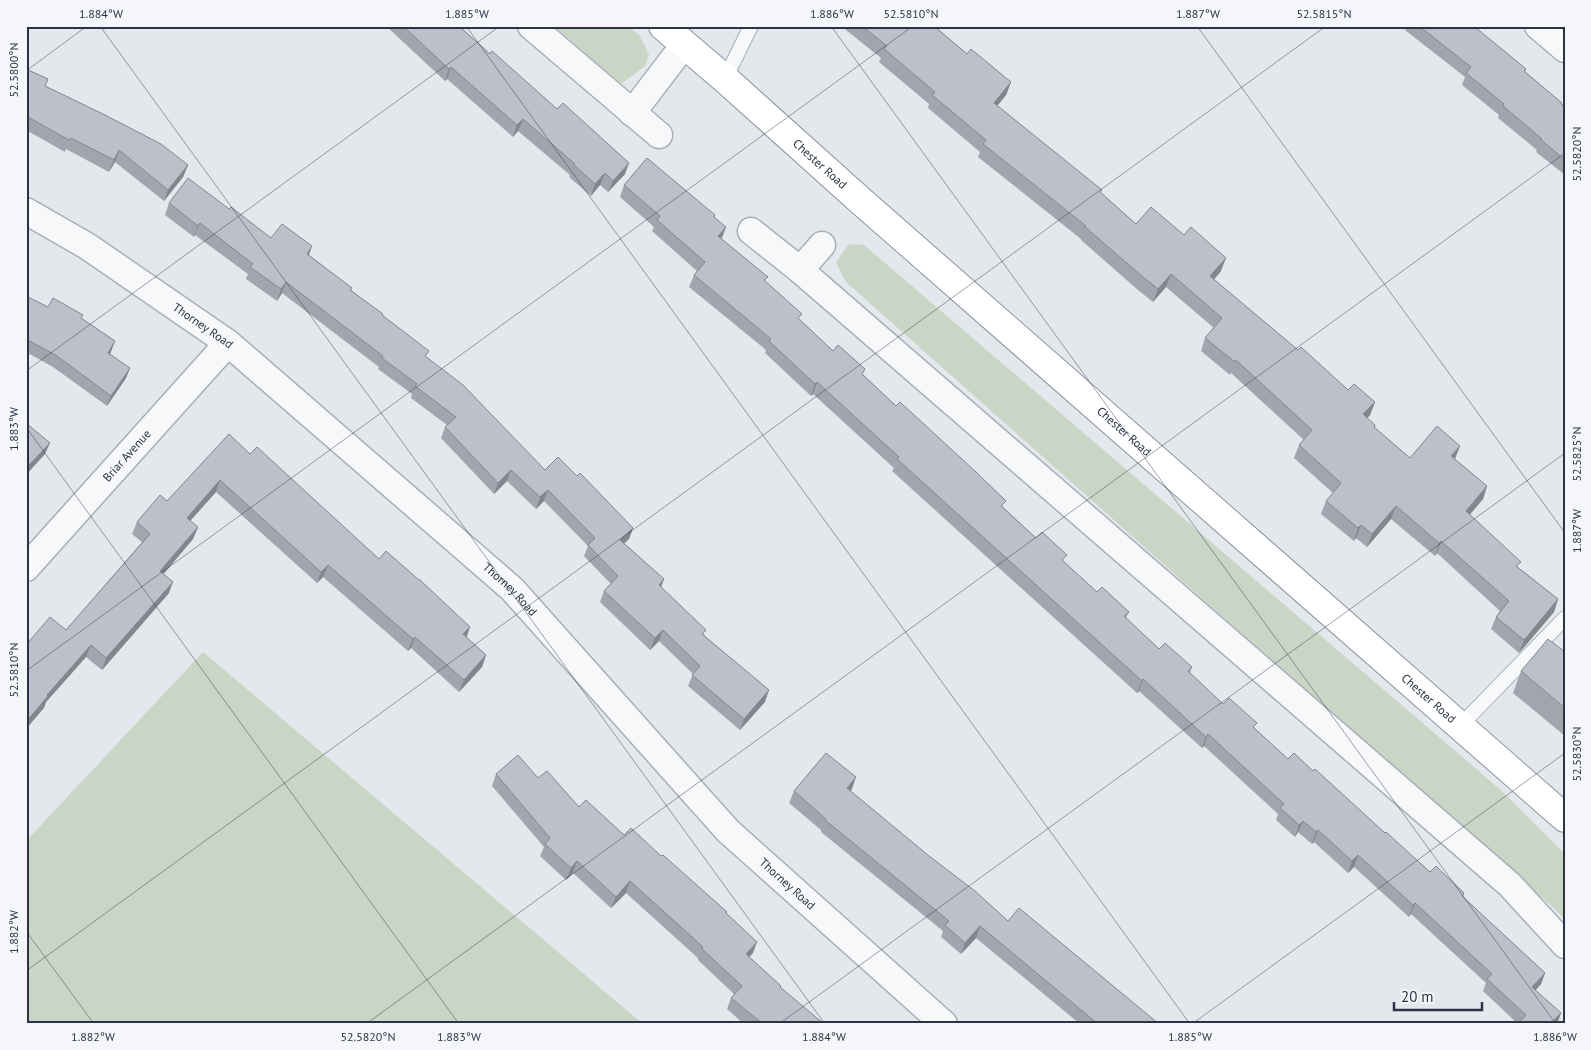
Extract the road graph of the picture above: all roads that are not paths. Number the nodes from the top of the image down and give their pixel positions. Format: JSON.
{"nodes":[{"id":1,"x":531,"y":26,"type":"edge"},
{"id":2,"x":663,"y":26,"type":"edge"},
{"id":3,"x":751,"y":26,"type":"edge"},
{"id":4,"x":1538,"y":26,"type":"edge"},
{"id":5,"x":684,"y":45,"type":"junction"},
{"id":6,"x":1565,"y":49,"type":"edge"},
{"id":7,"x":725,"y":79,"type":"junction"},
{"id":8,"x":632,"y":113,"type":"junction"},
{"id":9,"x":659,"y":136,"type":"dead end"},
{"id":10,"x":26,"y":211,"type":"edge"},
{"id":11,"x":751,"y":231,"type":"dead end"},
{"id":12,"x":822,"y":245,"type":"dead end"},
{"id":13,"x":800,"y":270,"type":"junction"},
{"id":14,"x":228,"y":343,"type":"junction"},
{"id":15,"x":26,"y":568,"type":"edge"},
{"id":16,"x":1565,"y":618,"type":"edge"},
{"id":17,"x":1460,"y":726,"type":"junction"},
{"id":18,"x":1565,"y":818,"type":"edge"},
{"id":19,"x":1565,"y":945,"type":"edge"},
{"id":20,"x":944,"y":1024,"type":"edge"}],
"edges":[{"from":1,"to":8,"type":"street"},
{"from":2,"to":5,"type":"highway","name":"Chester Road"},
{"from":3,"to":7,"type":"lane"},
{"from":4,"to":6,"type":"street"},
{"from":5,"to":7,"type":"highway","name":"Chester Road"},
{"from":5,"to":8,"type":"street"},
{"from":7,"to":17,"type":"highway","name":"Chester Road"},
{"from":8,"to":9,"type":"street"},
{"from":10,"to":14,"type":"street","name":"Thorney Road"},
{"from":11,"to":13,"type":"street"},
{"from":12,"to":13,"type":"street"},
{"from":13,"to":19,"type":"street"},
{"from":14,"to":15,"type":"street","name":"Briar Avenue"},
{"from":14,"to":20,"type":"street","name":"Thorney Road"},
{"from":16,"to":17,"type":"lane"},
{"from":17,"to":18,"type":"highway","name":"Chester Road"}]}
